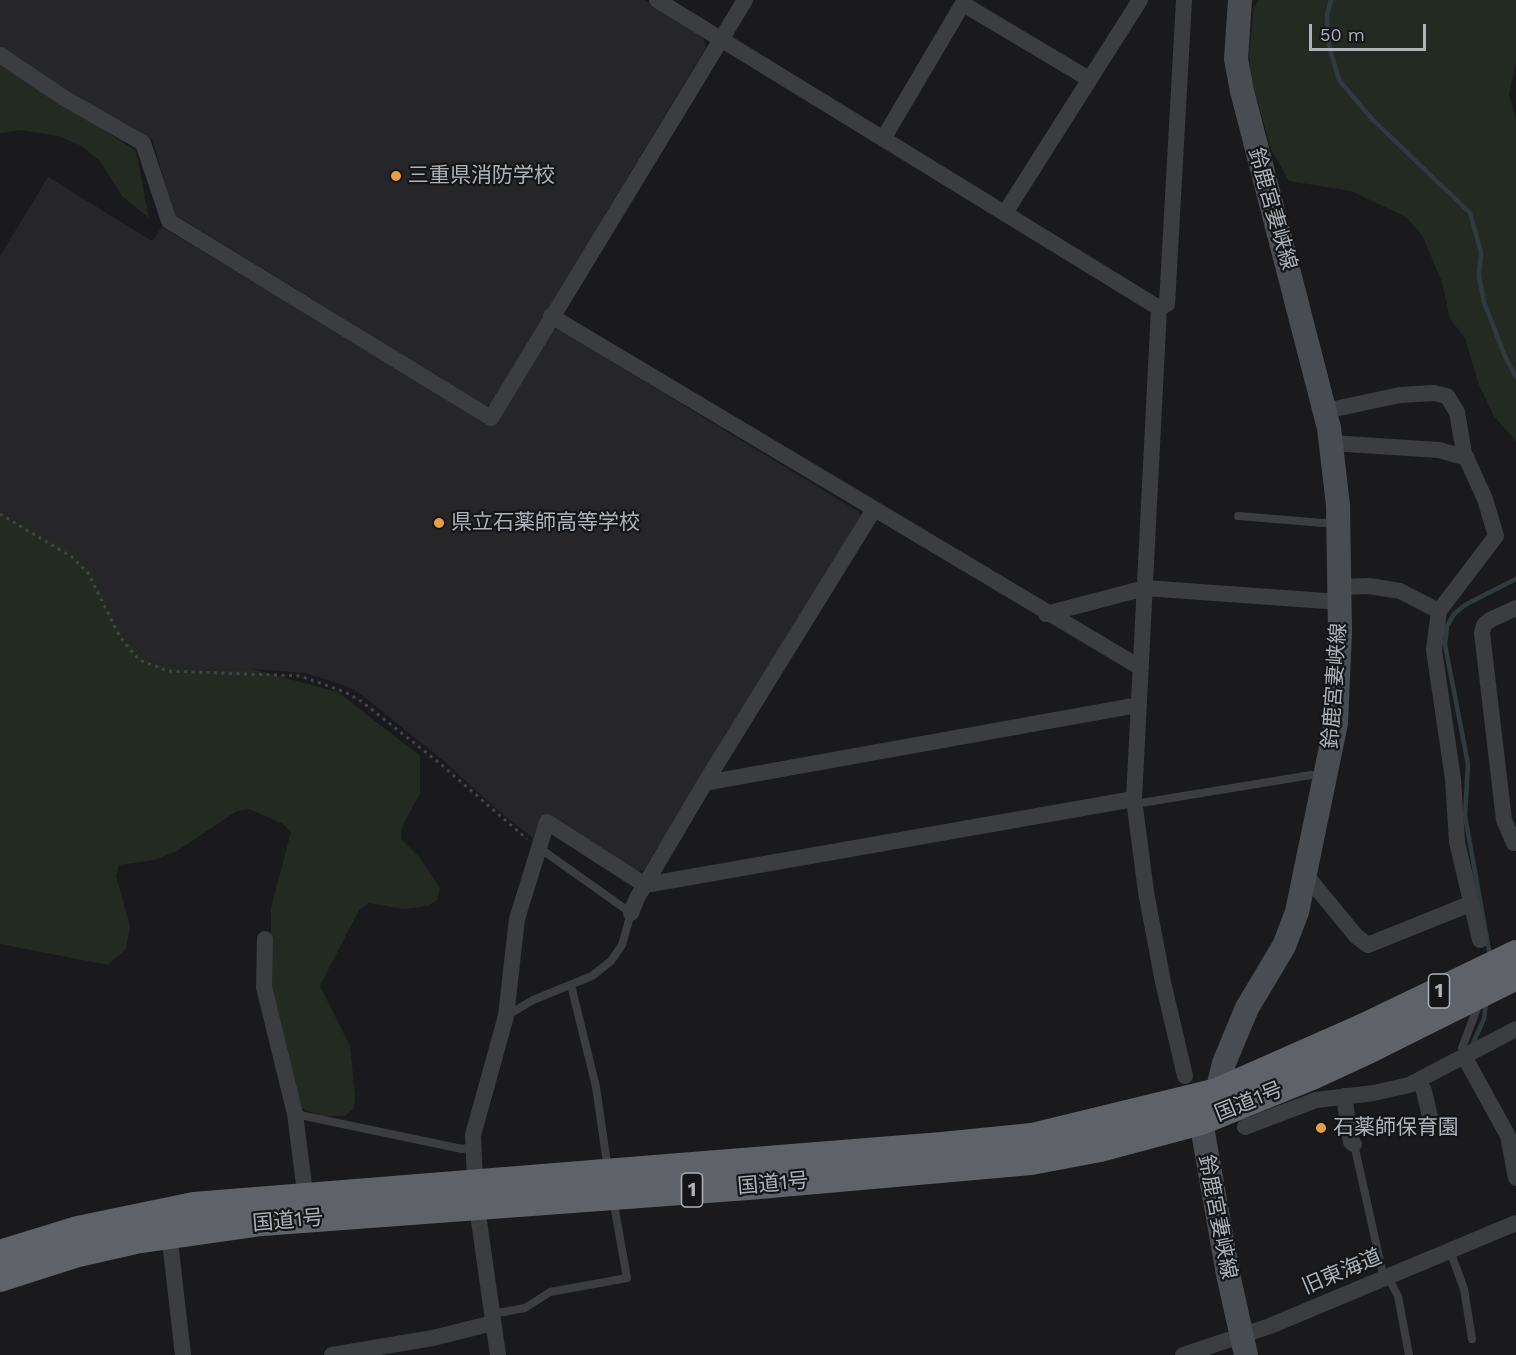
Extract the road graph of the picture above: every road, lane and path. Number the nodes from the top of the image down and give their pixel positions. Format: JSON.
{"nodes":[{"id":1,"x":657,"y":0,"type":"edge"},
{"id":2,"x":745,"y":0,"type":"edge"},
{"id":3,"x":1140,"y":0,"type":"edge"},
{"id":4,"x":1184,"y":0,"type":"edge"},
{"id":5,"x":1240,"y":0,"type":"edge"},
{"id":6,"x":964,"y":1,"type":"edge"},
{"id":7,"x":720,"y":39,"type":"junction"},
{"id":8,"x":0,"y":55,"type":"edge"},
{"id":9,"x":1089,"y":79,"type":"junction"},
{"id":10,"x":883,"y":139,"type":"junction"},
{"id":11,"x":1005,"y":213,"type":"junction"},
{"id":12,"x":1159,"y":308,"type":"junction"},
{"id":13,"x":551,"y":316,"type":"junction"},
{"id":14,"x":1325,"y":411,"type":"junction"},
{"id":15,"x":1331,"y":443,"type":"junction"},
{"id":16,"x":1467,"y":458,"type":"junction"},
{"id":17,"x":873,"y":511,"type":"junction"},
{"id":18,"x":0,"y":514,"type":"edge"},
{"id":19,"x":1238,"y":516,"type":"dead end"},
{"id":20,"x":1338,"y":524,"type":"junction"},
{"id":21,"x":1145,"y":588,"type":"junction"},
{"id":22,"x":1340,"y":594,"type":"junction"},
{"id":23,"x":1516,"y":608,"type":"edge"},
{"id":24,"x":1439,"y":611,"type":"junction"},
{"id":25,"x":1046,"y":614,"type":"junction"},
{"id":26,"x":1141,"y":668,"type":"junction"},
{"id":27,"x":1138,"y":705,"type":"junction"},
{"id":28,"x":1327,"y":776,"type":"junction"},
{"id":29,"x":705,"y":783,"type":"junction"},
{"id":30,"x":1134,"y":801,"type":"junction"},
{"id":31,"x":1514,"y":843,"type":"dead end"},
{"id":32,"x":538,"y":847,"type":"junction"},
{"id":33,"x":1306,"y":875,"type":"junction"},
{"id":34,"x":645,"y":885,"type":"junction"},
{"id":35,"x":1472,"y":903,"type":"junction"},
{"id":36,"x":631,"y":913,"type":"junction"},
{"id":37,"x":265,"y":939,"type":"dead end"},
{"id":38,"x":1483,"y":949,"type":"joint"},
{"id":39,"x":1516,"y":954,"type":"edge"},
{"id":40,"x":1516,"y":976,"type":"edge"},
{"id":41,"x":571,"y":985,"type":"junction"},
{"id":42,"x":506,"y":1016,"type":"junction"},
{"id":43,"x":1516,"y":1029,"type":"edge"},
{"id":44,"x":1366,"y":1038,"type":"junction"},
{"id":45,"x":1464,"y":1056,"type":"junction"},
{"id":46,"x":1185,"y":1076,"type":"dead end"},
{"id":47,"x":1419,"y":1081,"type":"junction"},
{"id":48,"x":1217,"y":1092,"type":"junction"},
{"id":49,"x":1344,"y":1096,"type":"junction"},
{"id":50,"x":295,"y":1114,"type":"junction"},
{"id":51,"x":1201,"y":1121,"type":"junction"},
{"id":52,"x":1431,"y":1121,"type":"dead end"},
{"id":53,"x":1245,"y":1127,"type":"dead end"},
{"id":54,"x":1354,"y":1144,"type":"joint"},
{"id":55,"x":472,"y":1147,"type":"junction"},
{"id":56,"x":607,"y":1163,"type":"dead end"},
{"id":57,"x":1516,"y":1178,"type":"edge"},
{"id":58,"x":304,"y":1185,"type":"junction"},
{"id":59,"x":476,"y":1188,"type":"junction"},
{"id":60,"x":222,"y":1203,"type":"junction"},
{"id":61,"x":615,"y":1210,"type":"dead end"},
{"id":62,"x":1516,"y":1223,"type":"edge"},
{"id":63,"x":171,"y":1250,"type":"dead end"},
{"id":64,"x":1450,"y":1251,"type":"junction"},
{"id":65,"x":0,"y":1254,"type":"edge"},
{"id":66,"x":0,"y":1278,"type":"edge"},
{"id":67,"x":1386,"y":1278,"type":"junction"},
{"id":68,"x":493,"y":1318,"type":"junction"},
{"id":69,"x":1472,"y":1339,"type":"dead end"},
{"id":70,"x":1244,"y":1345,"type":"edge"},
{"id":71,"x":183,"y":1355,"type":"edge"},
{"id":72,"x":332,"y":1355,"type":"edge"},
{"id":73,"x":498,"y":1355,"type":"edge"},
{"id":74,"x":1184,"y":1355,"type":"edge"},
{"id":75,"x":1409,"y":1355,"type":"edge"}],
"edges":[{"from":1,"to":7,"type":"street"},
{"from":2,"to":7,"type":"street"},
{"from":3,"to":9,"type":"street"},
{"from":4,"to":12,"type":"street"},
{"from":5,"to":14,"type":"main road","name":"鈴鹿宮妻峡線"},
{"from":6,"to":9,"type":"street"},
{"from":6,"to":10,"type":"street"},
{"from":7,"to":10,"type":"street"},
{"from":7,"to":13,"type":"street"},
{"from":8,"to":13,"type":"street"},
{"from":9,"to":11,"type":"street"},
{"from":10,"to":11,"type":"street"},
{"from":11,"to":12,"type":"street"},
{"from":12,"to":21,"type":"street"},
{"from":13,"to":17,"type":"street"},
{"from":14,"to":15,"type":"main road","name":"鈴鹿宮妻峡線"},
{"from":14,"to":16,"type":"street"},
{"from":15,"to":16,"type":"street"},
{"from":15,"to":20,"type":"main road","name":"鈴鹿宮妻峡線"},
{"from":16,"to":24,"type":"street"},
{"from":17,"to":25,"type":"street"},
{"from":17,"to":29,"type":"street"},
{"from":18,"to":32,"type":"path"},
{"from":19,"to":20,"type":"lane"},
{"from":20,"to":22,"type":"main road","name":"鈴鹿宮妻峡線"},
{"from":21,"to":22,"type":"street"},
{"from":21,"to":25,"type":"street"},
{"from":21,"to":26,"type":"street"},
{"from":22,"to":24,"type":"street"},
{"from":22,"to":28,"type":"main road","name":"鈴鹿宮妻峡線"},
{"from":23,"to":31,"type":"street"},
{"from":24,"to":35,"type":"street"},
{"from":25,"to":26,"type":"street"},
{"from":26,"to":27,"type":"street"},
{"from":27,"to":29,"type":"street"},
{"from":27,"to":30,"type":"street"},
{"from":28,"to":30,"type":"lane"},
{"from":28,"to":33,"type":"main road","name":"鈴鹿宮妻峡線"},
{"from":29,"to":34,"type":"street"},
{"from":30,"to":34,"type":"street"},
{"from":30,"to":46,"type":"street"},
{"from":32,"to":34,"type":"street"},
{"from":32,"to":36,"type":"lane"},
{"from":32,"to":42,"type":"street"},
{"from":33,"to":35,"type":"street"},
{"from":33,"to":48,"type":"main road","name":"鈴鹿宮妻峡線"},
{"from":34,"to":36,"type":"street"},
{"from":35,"to":38,"type":"street"},
{"from":36,"to":41,"type":"lane"},
{"from":37,"to":50,"type":"street"},
{"from":38,"to":45,"type":"lane"},
{"from":39,"to":44,"type":"highway","name":"国道1号","number":"1","bridge":true},
{"from":40,"to":44,"type":"highway","name":"国道1号","number":"1","bridge":true},
{"from":41,"to":42,"type":"lane"},
{"from":41,"to":56,"type":"lane"},
{"from":42,"to":55,"type":"street"},
{"from":43,"to":45,"type":"street"},
{"from":44,"to":48,"type":"highway","name":"国道1号","number":"1"},
{"from":44,"to":51,"type":"highway","name":"国道1号","number":"1"},
{"from":45,"to":47,"type":"street"},
{"from":45,"to":57,"type":"street"},
{"from":47,"to":49,"type":"street"},
{"from":47,"to":52,"type":"street"},
{"from":48,"to":51,"type":"main road","name":"鈴鹿宮妻峡線"},
{"from":48,"to":59,"type":"highway","name":"国道1号","number":"1"},
{"from":49,"to":53,"type":"street"},
{"from":49,"to":54,"type":"street"},
{"from":50,"to":55,"type":"lane"},
{"from":50,"to":58,"type":"street"},
{"from":51,"to":59,"type":"highway","name":"国道1号","number":"1"},
{"from":51,"to":70,"type":"main road","name":"鈴鹿宮妻峡線"},
{"from":54,"to":67,"type":"lane"},
{"from":55,"to":59,"type":"street"},
{"from":58,"to":59,"type":"street"},
{"from":58,"to":60,"type":"street"},
{"from":59,"to":60,"type":"highway","name":"国道1号","number":"1"},
{"from":59,"to":66,"type":"highway","name":"国道1号","number":"1"},
{"from":59,"to":68,"type":"street"},
{"from":60,"to":65,"type":"highway","name":"国道1号","number":"1"},
{"from":61,"to":68,"type":"lane"},
{"from":62,"to":64,"type":"street","name":"旧東海道"},
{"from":63,"to":71,"type":"street"},
{"from":64,"to":67,"type":"street","name":"旧東海道"},
{"from":64,"to":69,"type":"lane"},
{"from":67,"to":70,"type":"street","name":"旧東海道"},
{"from":67,"to":75,"type":"lane"},
{"from":68,"to":72,"type":"street"},
{"from":68,"to":73,"type":"street"},
{"from":70,"to":74,"type":"street","name":"旧東海道"}]}
